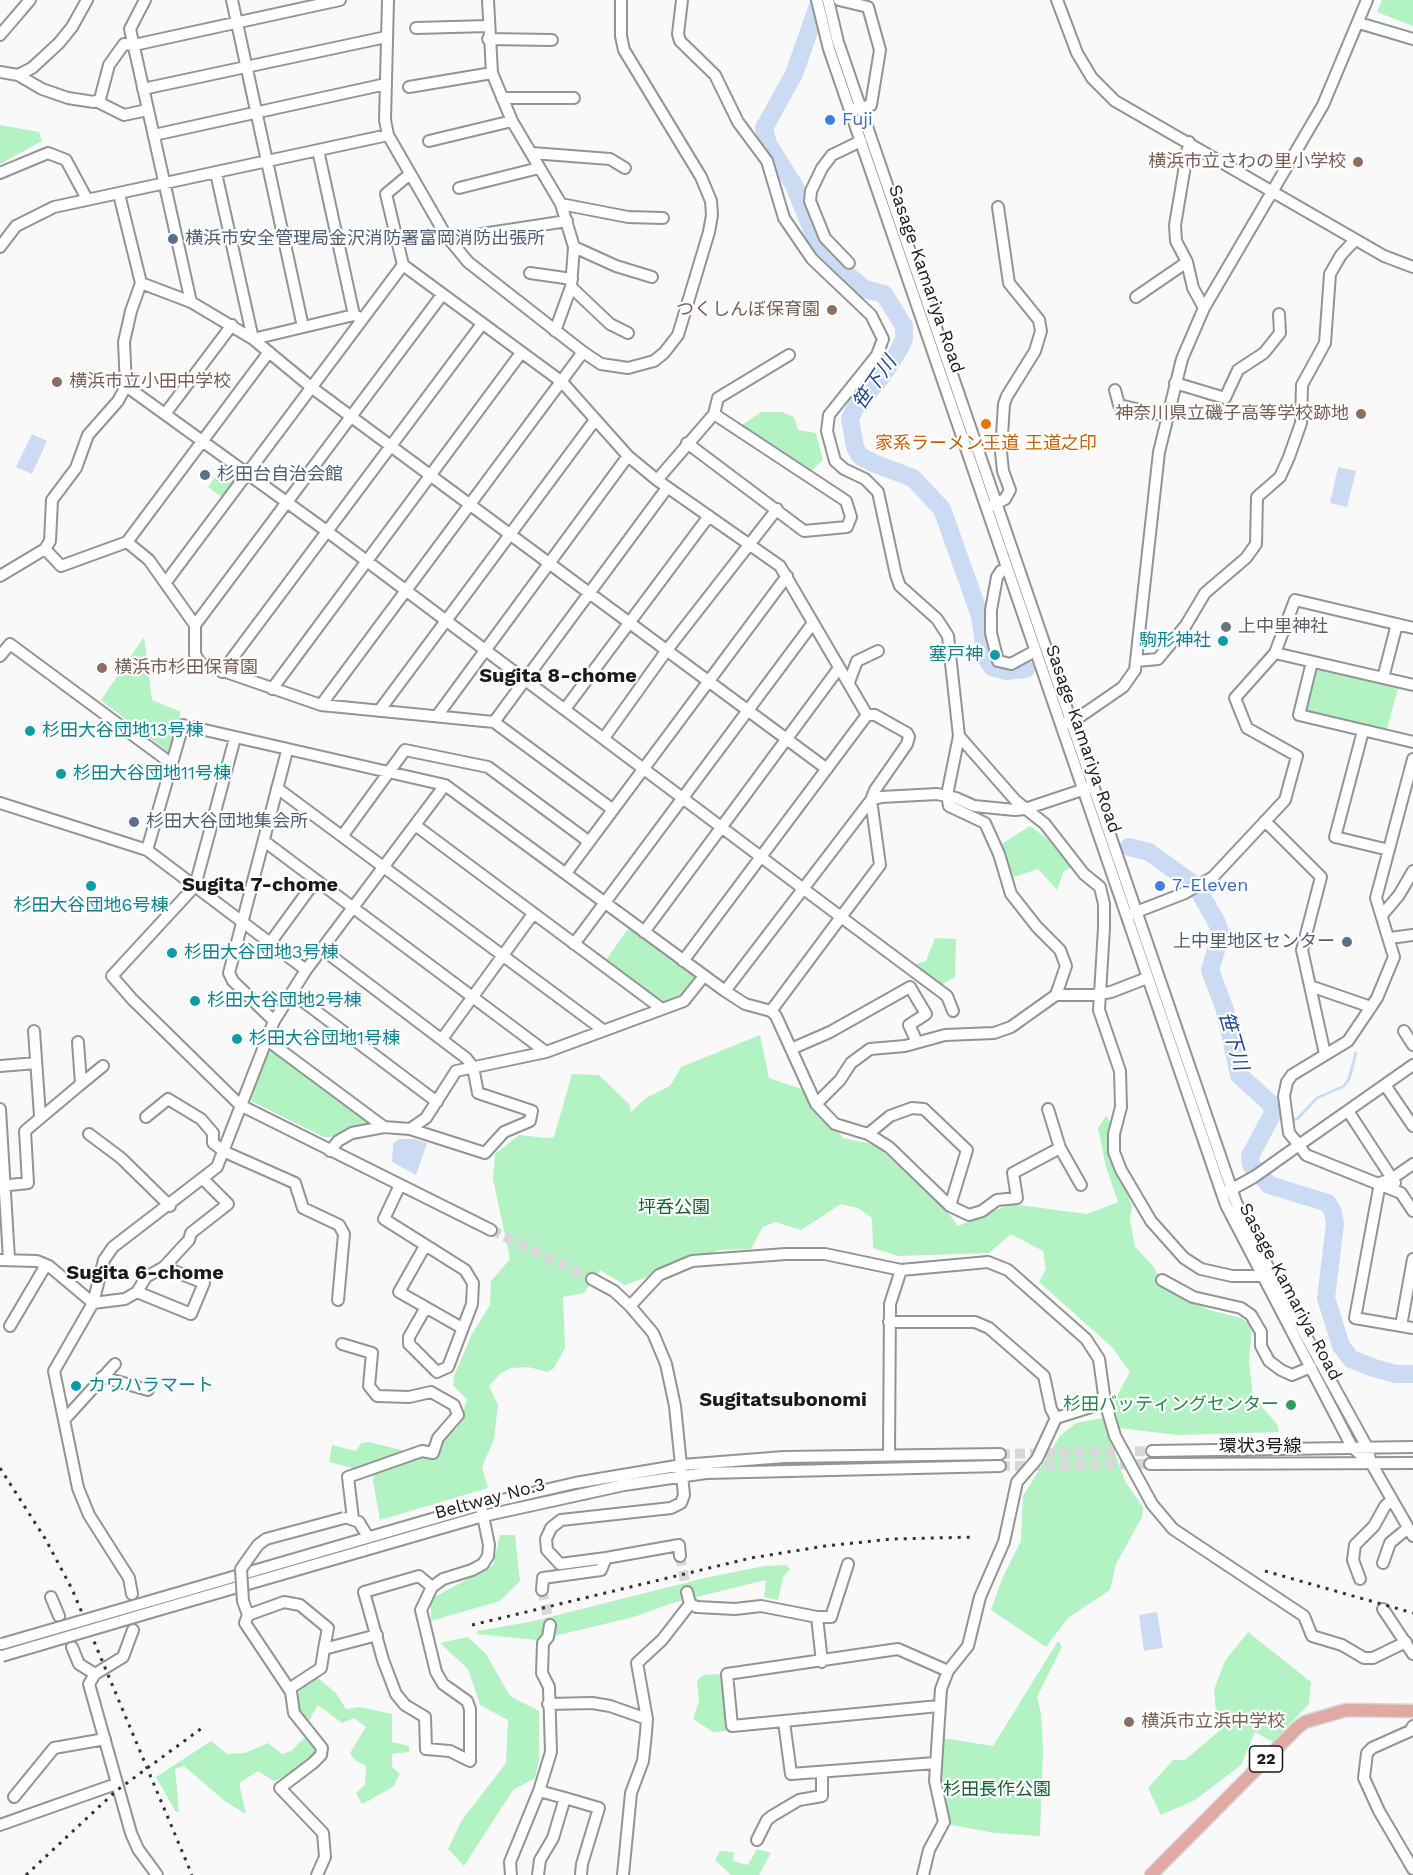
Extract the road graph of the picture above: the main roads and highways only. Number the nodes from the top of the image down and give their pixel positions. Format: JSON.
{"nodes":[{"id":1,"x":1413,"y":1712,"type":"edge"},
{"id":2,"x":1150,"y":1875,"type":"edge"}],
"edges":[{"from":1,"to":2,"type":"main road","number":"22"}]}
